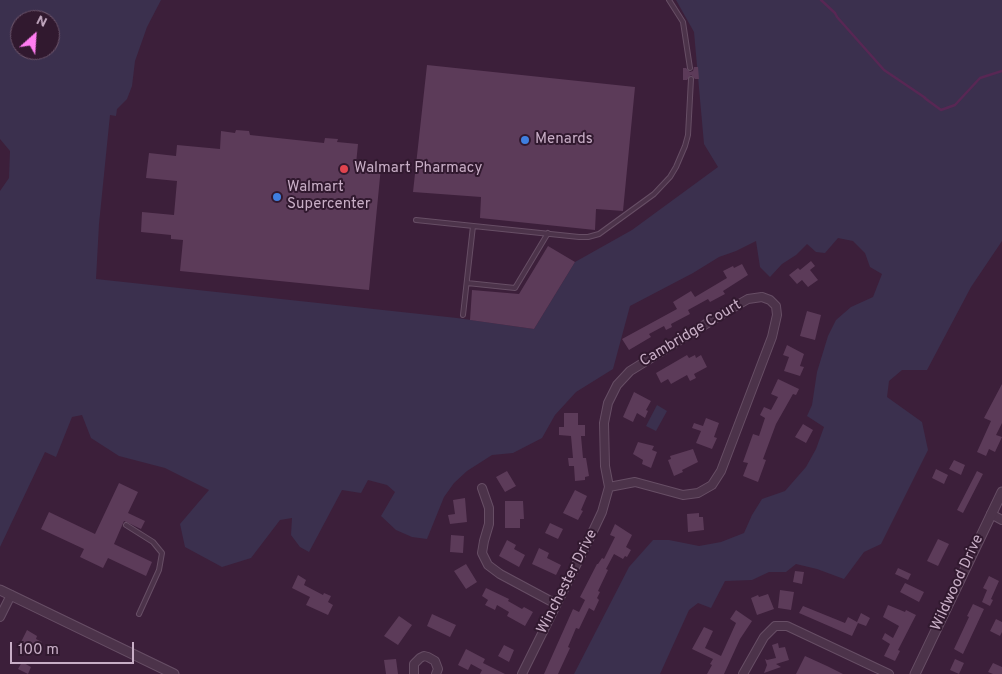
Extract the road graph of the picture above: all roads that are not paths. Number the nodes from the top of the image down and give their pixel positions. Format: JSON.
{"nodes":[{"id":1,"x":669,"y":0,"type":"edge"},
{"id":2,"x":690,"y":68,"type":"dead end"},
{"id":3,"x":691,"y":80,"type":"dead end"},
{"id":4,"x":416,"y":220,"type":"dead end"},
{"id":5,"x":474,"y":226,"type":"junction"},
{"id":6,"x":548,"y":234,"type":"junction"},
{"id":7,"x":467,"y":283,"type":"junction"},
{"id":8,"x":463,"y":315,"type":"dead end"},
{"id":9,"x":609,"y":487,"type":"junction"},
{"id":10,"x":482,"y":488,"type":"dead end"},
{"id":11,"x":1002,"y":492,"type":"edge"},
{"id":12,"x":991,"y":514,"type":"junction"},
{"id":13,"x":1002,"y":520,"type":"edge"},
{"id":14,"x":126,"y":525,"type":"dead end"},
{"id":15,"x":0,"y":590,"type":"edge"},
{"id":16,"x":11,"y":595,"type":"junction"},
{"id":17,"x":556,"y":604,"type":"junction"},
{"id":18,"x":139,"y":614,"type":"dead end"},
{"id":19,"x":0,"y":617,"type":"edge"},
{"id":20,"x":174,"y":674,"type":"edge"},
{"id":21,"x":414,"y":674,"type":"edge"},
{"id":22,"x":437,"y":674,"type":"edge"},
{"id":23,"x":522,"y":674,"type":"edge"},
{"id":24,"x":743,"y":674,"type":"edge"},
{"id":25,"x":889,"y":674,"type":"edge"},
{"id":26,"x":915,"y":674,"type":"edge"}],
"edges":[{"from":1,"to":2,"type":"lane"},
{"from":3,"to":6,"type":"lane"},
{"from":4,"to":5,"type":"lane"},
{"from":5,"to":6,"type":"lane"},
{"from":5,"to":7,"type":"lane"},
{"from":6,"to":7,"type":"lane"},
{"from":7,"to":8,"type":"lane"},
{"from":9,"to":9,"type":"street","name":"Cambridge Court"},
{"from":9,"to":17,"type":"street","name":"Winchester Drive"},
{"from":10,"to":17,"type":"street"},
{"from":11,"to":12,"type":"street","name":"Wildwood Drive"},
{"from":12,"to":13,"type":"street"},
{"from":12,"to":26,"type":"street","name":"Wildwood Drive"},
{"from":14,"to":18,"type":"lane"},
{"from":15,"to":16,"type":"street"},
{"from":16,"to":19,"type":"street"},
{"from":16,"to":20,"type":"street"},
{"from":17,"to":23,"type":"street","name":"Winchester Drive"},
{"from":21,"to":22,"type":"street"},
{"from":24,"to":25,"type":"street"}]}
